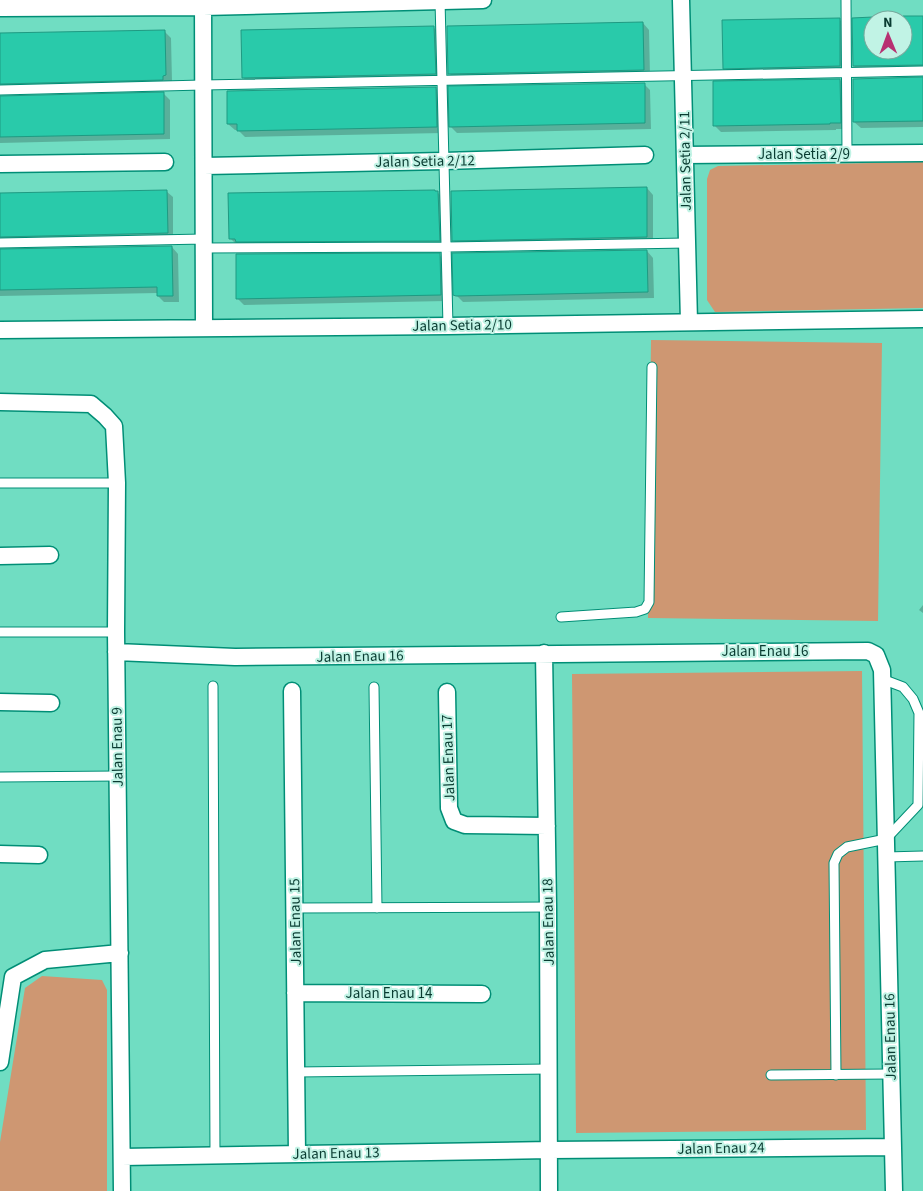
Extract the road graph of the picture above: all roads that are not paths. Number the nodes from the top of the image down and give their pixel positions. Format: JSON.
{"nodes":[{"id":1,"x":483,"y":0,"type":"edge"},
{"id":2,"x":682,"y":0,"type":"edge"},
{"id":3,"x":846,"y":0,"type":"edge"},
{"id":4,"x":440,"y":1,"type":"edge"},
{"id":5,"x":203,"y":4,"type":"edge"},
{"id":6,"x":0,"y":8,"type":"edge"},
{"id":7,"x":923,"y":71,"type":"edge"},
{"id":8,"x":847,"y":73,"type":"junction"},
{"id":9,"x":683,"y":76,"type":"junction"},
{"id":10,"x":442,"y":80,"type":"junction"},
{"id":11,"x":203,"y":85,"type":"junction"},
{"id":12,"x":0,"y":90,"type":"edge"},
{"id":13,"x":923,"y":153,"type":"edge"},
{"id":14,"x":848,"y":154,"type":"junction"},
{"id":15,"x":646,"y":155,"type":"dead end"},
{"id":16,"x":685,"y":156,"type":"junction"},
{"id":17,"x":444,"y":160,"type":"junction"},
{"id":18,"x":165,"y":162,"type":"dead end"},
{"id":19,"x":0,"y":164,"type":"edge"},
{"id":20,"x":204,"y":166,"type":"junction"},
{"id":21,"x":0,"y":243,"type":"edge"},
{"id":22,"x":687,"y":243,"type":"junction"},
{"id":23,"x":204,"y":244,"type":"junction"},
{"id":24,"x":446,"y":247,"type":"junction"},
{"id":25,"x":923,"y":319,"type":"edge"},
{"id":26,"x":689,"y":322,"type":"junction"},
{"id":27,"x":448,"y":326,"type":"junction"},
{"id":28,"x":204,"y":328,"type":"junction"},
{"id":29,"x":0,"y":330,"type":"edge"},
{"id":30,"x":652,"y":367,"type":"dead end"},
{"id":31,"x":0,"y":402,"type":"edge"},
{"id":32,"x":117,"y":482,"type":"junction"},
{"id":33,"x":0,"y":483,"type":"edge"},
{"id":34,"x":0,"y":556,"type":"edge"},
{"id":35,"x":50,"y":556,"type":"dead end"},
{"id":36,"x":561,"y":617,"type":"dead end"},
{"id":37,"x":0,"y":632,"type":"edge"},
{"id":38,"x":116,"y":632,"type":"junction"},
{"id":39,"x":116,"y":652,"type":"junction"},
{"id":40,"x":544,"y":654,"type":"junction"},
{"id":41,"x":882,"y":679,"type":"junction"},
{"id":42,"x":213,"y":686,"type":"dead end"},
{"id":43,"x":374,"y":687,"type":"dead end"},
{"id":44,"x":292,"y":691,"type":"dead end"},
{"id":45,"x":446,"y":692,"type":"dead end"},
{"id":46,"x":0,"y":702,"type":"edge"},
{"id":47,"x":51,"y":703,"type":"dead end"},
{"id":48,"x":0,"y":776,"type":"edge"},
{"id":49,"x":118,"y":776,"type":"junction"},
{"id":50,"x":547,"y":826,"type":"junction"},
{"id":51,"x":886,"y":839,"type":"junction"},
{"id":52,"x":0,"y":854,"type":"edge"},
{"id":53,"x":39,"y":855,"type":"dead end"},
{"id":54,"x":923,"y":856,"type":"edge"},
{"id":55,"x":886,"y":858,"type":"junction"},
{"id":56,"x":294,"y":908,"type":"junction"},
{"id":57,"x":377,"y":908,"type":"junction"},
{"id":58,"x":548,"y":908,"type":"junction"},
{"id":59,"x":120,"y":953,"type":"junction"},
{"id":60,"x":295,"y":993,"type":"junction"},
{"id":61,"x":482,"y":994,"type":"dead end"},
{"id":62,"x":0,"y":1062,"type":"edge"},
{"id":63,"x":549,"y":1070,"type":"junction"},
{"id":64,"x":296,"y":1072,"type":"junction"},
{"id":65,"x":836,"y":1074,"type":"junction"},
{"id":66,"x":891,"y":1074,"type":"junction"},
{"id":67,"x":771,"y":1075,"type":"dead end"},
{"id":68,"x":893,"y":1147,"type":"junction"},
{"id":69,"x":550,"y":1150,"type":"junction"},
{"id":70,"x":297,"y":1154,"type":"junction"},
{"id":71,"x":215,"y":1155,"type":"junction"},
{"id":72,"x":122,"y":1157,"type":"junction"},
{"id":73,"x":122,"y":1191,"type":"edge"},
{"id":74,"x":549,"y":1191,"type":"edge"},
{"id":75,"x":894,"y":1191,"type":"edge"}],
"edges":[{"from":1,"to":4,"type":"street"},
{"from":2,"to":9,"type":"street","name":"Jalan Setia 2/11"},
{"from":3,"to":8,"type":"lane"},
{"from":4,"to":5,"type":"street"},
{"from":4,"to":10,"type":"lane"},
{"from":5,"to":6,"type":"street"},
{"from":5,"to":11,"type":"street"},
{"from":7,"to":8,"type":"lane"},
{"from":8,"to":9,"type":"lane"},
{"from":8,"to":14,"type":"lane"},
{"from":9,"to":10,"type":"lane"},
{"from":9,"to":16,"type":"street","name":"Jalan Setia 2/11"},
{"from":10,"to":11,"type":"lane"},
{"from":10,"to":17,"type":"lane"},
{"from":11,"to":12,"type":"lane"},
{"from":11,"to":20,"type":"street"},
{"from":13,"to":14,"type":"street","name":"Jalan Setia 2/9"},
{"from":14,"to":16,"type":"street","name":"Jalan Setia 2/9"},
{"from":15,"to":17,"type":"street","name":"Jalan Setia 2/12"},
{"from":16,"to":22,"type":"street","name":"Jalan Setia 2/11"},
{"from":17,"to":20,"type":"street","name":"Jalan Setia 2/12"},
{"from":17,"to":24,"type":"lane"},
{"from":18,"to":19,"type":"street"},
{"from":20,"to":23,"type":"street"},
{"from":21,"to":23,"type":"lane"},
{"from":22,"to":24,"type":"lane"},
{"from":22,"to":26,"type":"street","name":"Jalan Setia 2/11"},
{"from":23,"to":24,"type":"lane"},
{"from":23,"to":28,"type":"street"},
{"from":24,"to":27,"type":"lane"},
{"from":25,"to":26,"type":"street","name":"Jalan Setia 2/10"},
{"from":26,"to":27,"type":"street","name":"Jalan Setia 2/10"},
{"from":27,"to":28,"type":"street","name":"Jalan Setia 2/10"},
{"from":28,"to":29,"type":"street","name":"Jalan Setia 2/10"},
{"from":30,"to":36,"type":"lane"},
{"from":31,"to":32,"type":"street","name":"Jalan Enau 9"},
{"from":32,"to":33,"type":"lane"},
{"from":32,"to":38,"type":"street","name":"Jalan Enau 9"},
{"from":34,"to":35,"type":"street"},
{"from":37,"to":38,"type":"lane"},
{"from":38,"to":39,"type":"street","name":"Jalan Enau 9"},
{"from":39,"to":40,"type":"street","name":"Jalan Enau 16"},
{"from":39,"to":49,"type":"street","name":"Jalan Enau 9"},
{"from":40,"to":41,"type":"street","name":"Jalan Enau 16"},
{"from":40,"to":50,"type":"street","name":"Jalan Enau 18"},
{"from":41,"to":51,"type":"street","name":"Jalan Enau 16"},
{"from":41,"to":51,"type":"lane"},
{"from":42,"to":71,"type":"lane"},
{"from":43,"to":57,"type":"lane"},
{"from":44,"to":56,"type":"street","name":"Jalan Enau 15"},
{"from":45,"to":50,"type":"street","name":"Jalan Enau 17"},
{"from":46,"to":47,"type":"street"},
{"from":48,"to":49,"type":"lane"},
{"from":49,"to":59,"type":"street","name":"Jalan Enau 9"},
{"from":50,"to":58,"type":"street","name":"Jalan Enau 18"},
{"from":51,"to":55,"type":"street","name":"Jalan Enau 16"},
{"from":51,"to":65,"type":"lane"},
{"from":52,"to":53,"type":"street"},
{"from":54,"to":55,"type":"lane"},
{"from":55,"to":66,"type":"street","name":"Jalan Enau 16"},
{"from":56,"to":57,"type":"lane"},
{"from":56,"to":60,"type":"street","name":"Jalan Enau 15"},
{"from":57,"to":58,"type":"lane"},
{"from":58,"to":63,"type":"street","name":"Jalan Enau 18"},
{"from":59,"to":62,"type":"street"},
{"from":59,"to":72,"type":"street","name":"Jalan Enau 9"},
{"from":60,"to":61,"type":"street","name":"Jalan Enau 14"},
{"from":60,"to":64,"type":"street","name":"Jalan Enau 15"},
{"from":63,"to":64,"type":"lane"},
{"from":63,"to":69,"type":"street","name":"Jalan Enau 18"},
{"from":64,"to":70,"type":"street","name":"Jalan Enau 15"},
{"from":65,"to":66,"type":"lane"},
{"from":65,"to":67,"type":"lane"},
{"from":66,"to":68,"type":"street","name":"Jalan Enau 16"},
{"from":68,"to":69,"type":"street","name":"Jalan Enau 24"},
{"from":68,"to":75,"type":"street","name":"Jalan Enau 16"},
{"from":69,"to":70,"type":"street","name":"Jalan Enau 13"},
{"from":69,"to":74,"type":"street","name":"Jalan Enau 18"},
{"from":70,"to":71,"type":"street","name":"Jalan Enau 13"},
{"from":71,"to":72,"type":"street","name":"Jalan Enau 13"},
{"from":72,"to":73,"type":"street","name":"Jalan Enau 9"}]}
